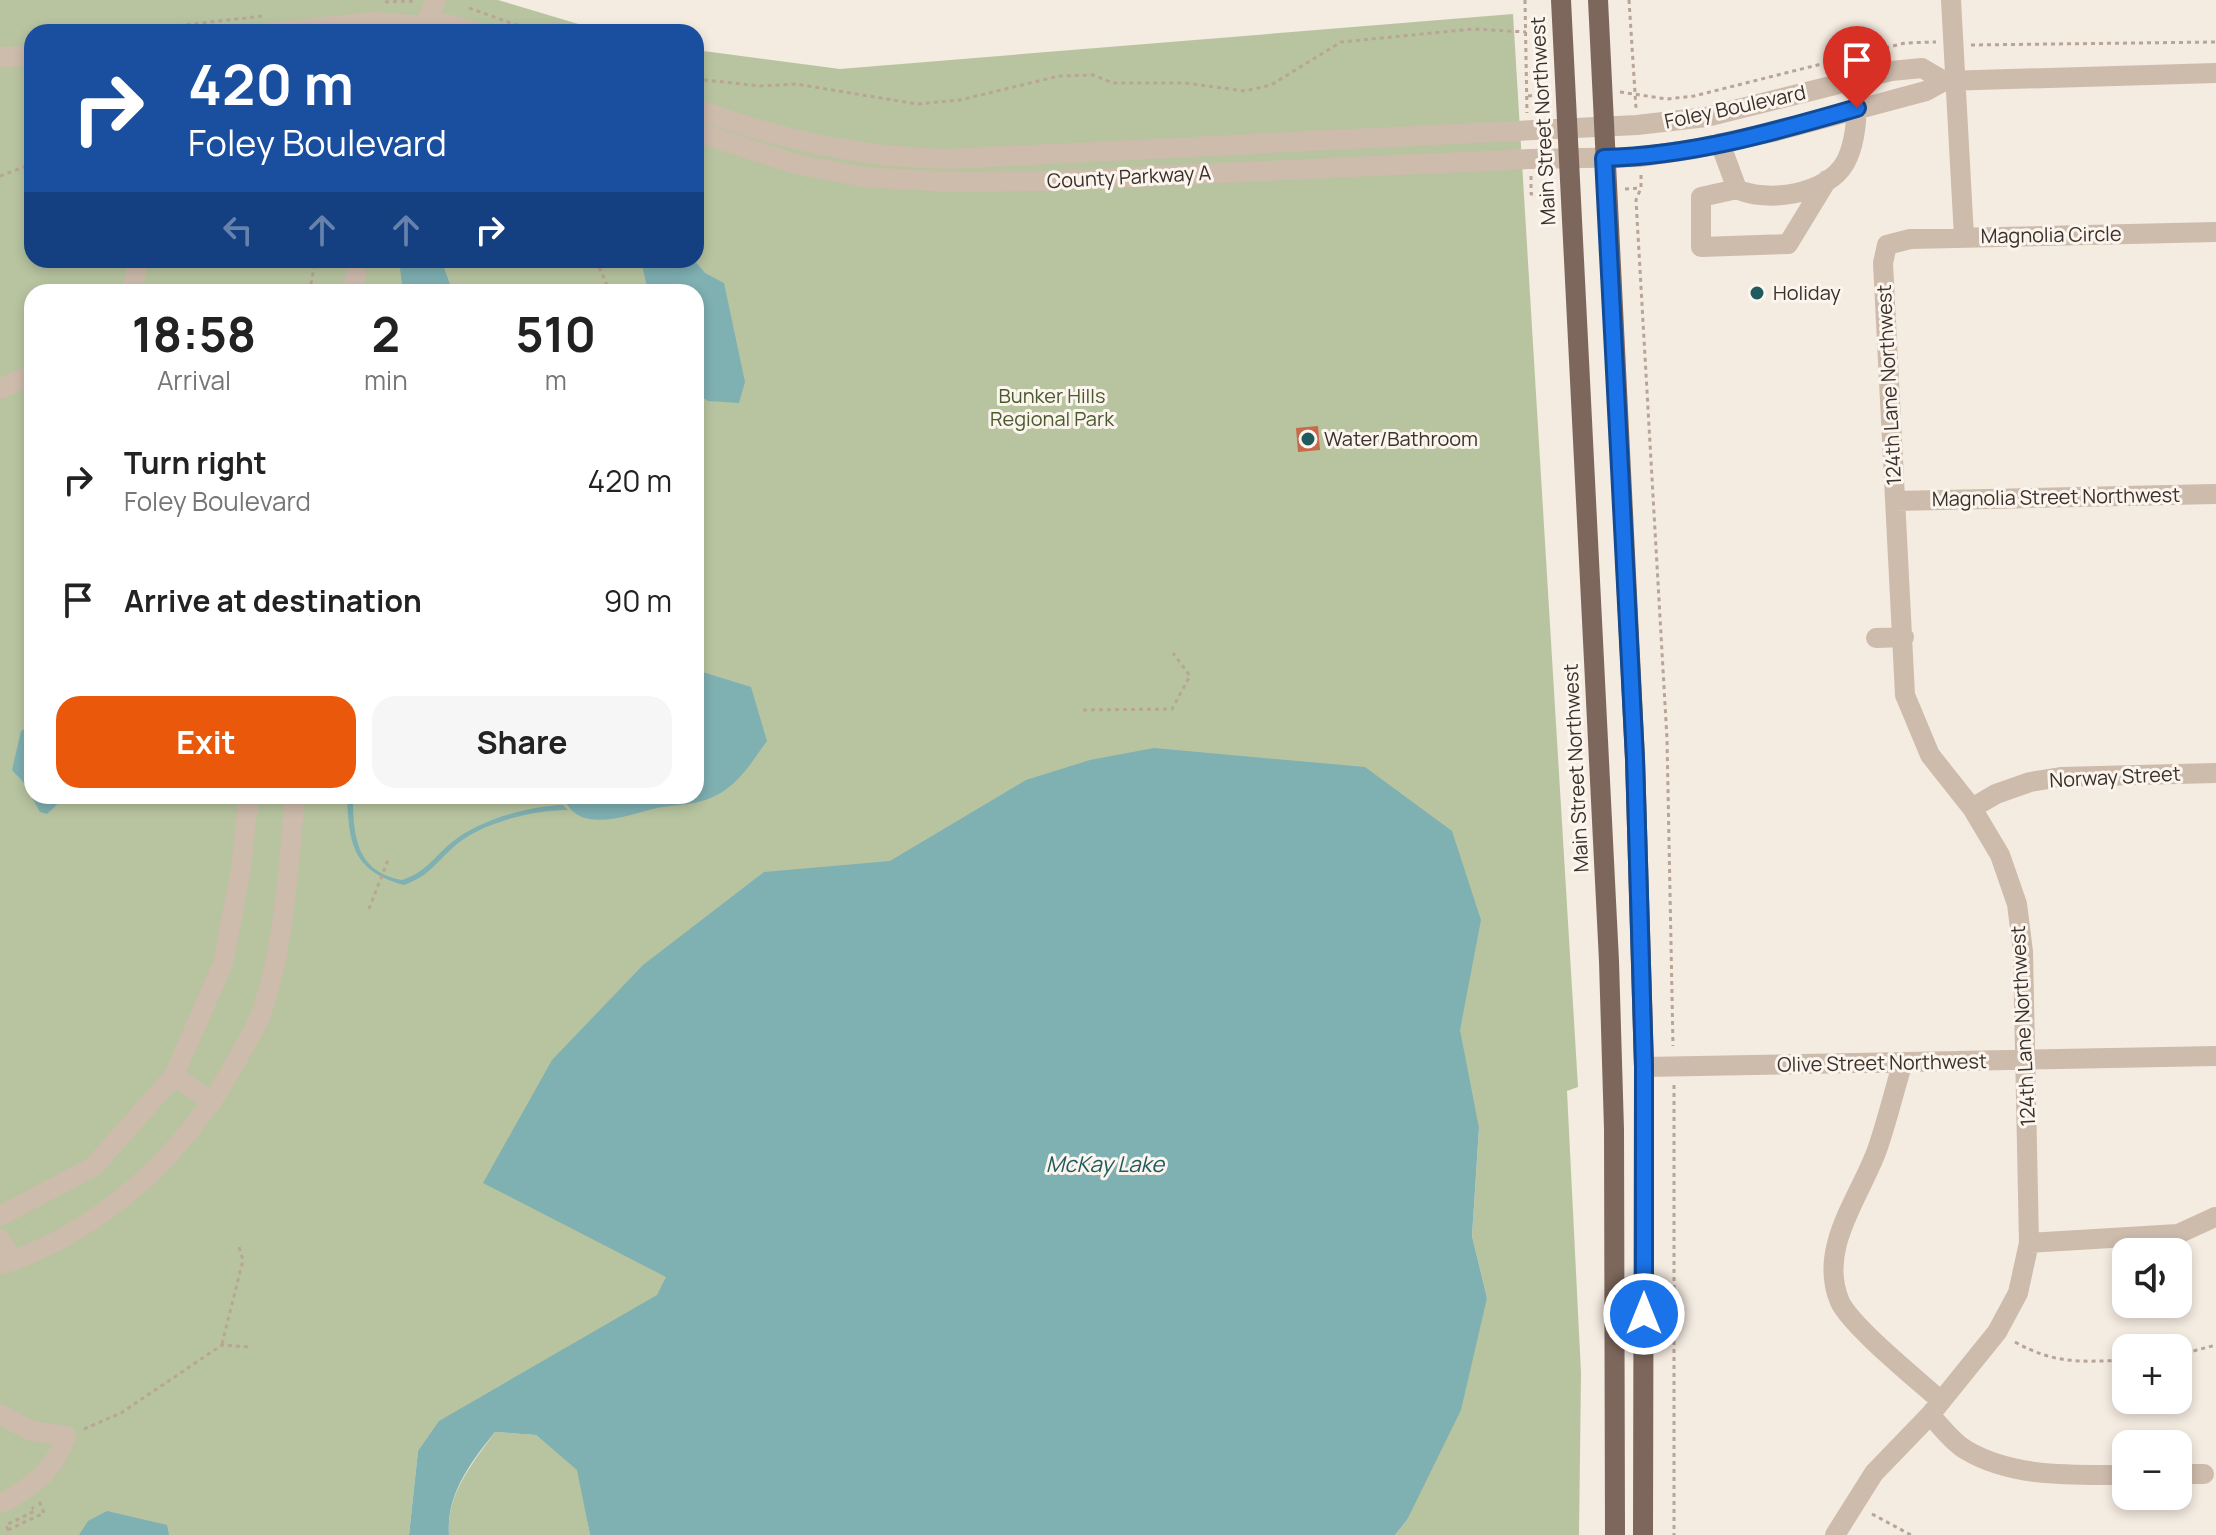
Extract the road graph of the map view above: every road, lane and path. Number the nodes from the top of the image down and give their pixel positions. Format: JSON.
{"nodes":[{"id":1,"x":436,"y":0,"type":"edge"},
{"id":2,"x":1525,"y":0,"type":"edge"},
{"id":3,"x":1561,"y":0,"type":"edge"},
{"id":4,"x":1598,"y":0,"type":"edge"},
{"id":5,"x":1629,"y":0,"type":"edge"},
{"id":6,"x":1951,"y":0,"type":"edge"},
{"id":7,"x":457,"y":7,"type":"dead end"},
{"id":8,"x":354,"y":24,"type":"edge"},
{"id":9,"x":387,"y":24,"type":"edge"},
{"id":10,"x":429,"y":24,"type":"edge"},
{"id":11,"x":509,"y":24,"type":"edge"},
{"id":12,"x":1526,"y":32,"type":"junction"},
{"id":13,"x":1953,"y":41,"type":"junction"},
{"id":14,"x":2216,"y":42,"type":"edge"},
{"id":15,"x":24,"y":56,"type":"edge"},
{"id":16,"x":0,"y":57,"type":"edge"},
{"id":17,"x":2216,"y":73,"type":"edge"},
{"id":18,"x":704,"y":80,"type":"edge"},
{"id":19,"x":1950,"y":81,"type":"junction"},
{"id":20,"x":1528,"y":96,"type":"dead end"},
{"id":21,"x":1857,"y":108,"type":"junction"},
{"id":22,"x":704,"y":112,"type":"edge"},
{"id":23,"x":1567,"y":126,"type":"junction"},
{"id":24,"x":1603,"y":126,"type":"junction"},
{"id":25,"x":704,"y":135,"type":"edge"},
{"id":26,"x":1720,"y":143,"type":"junction"},
{"id":27,"x":1568,"y":157,"type":"junction"},
{"id":28,"x":1604,"y":158,"type":"junction"},
{"id":29,"x":24,"y":167,"type":"edge"},
{"id":30,"x":0,"y":176,"type":"edge"},
{"id":31,"x":1827,"y":180,"type":"junction"},
{"id":32,"x":1641,"y":188,"type":"dead end"},
{"id":33,"x":1737,"y":189,"type":"junction"},
{"id":34,"x":2216,"y":232,"type":"edge"},
{"id":35,"x":1964,"y":237,"type":"junction"},
{"id":36,"x":1887,"y":245,"type":"joint"},
{"id":37,"x":24,"y":378,"type":"edge"},
{"id":38,"x":0,"y":389,"type":"edge"},
{"id":39,"x":2216,"y":494,"type":"edge"},
{"id":40,"x":1895,"y":501,"type":"junction"},
{"id":41,"x":1904,"y":637,"type":"junction"},
{"id":42,"x":1876,"y":638,"type":"dead end"},
{"id":43,"x":1173,"y":653,"type":"dead end"},
{"id":44,"x":1083,"y":710,"type":"dead end"},
{"id":45,"x":2216,"y":773,"type":"edge"},
{"id":46,"x":248,"y":804,"type":"edge"},
{"id":47,"x":294,"y":804,"type":"edge"},
{"id":48,"x":1972,"y":808,"type":"junction"},
{"id":49,"x":388,"y":860,"type":"dead end"},
{"id":50,"x":369,"y":909,"type":"dead end"},
{"id":51,"x":1673,"y":1049,"type":"dead end"},
{"id":52,"x":2216,"y":1056,"type":"edge"},
{"id":53,"x":2027,"y":1061,"type":"junction"},
{"id":54,"x":1903,"y":1062,"type":"junction"},
{"id":55,"x":1644,"y":1067,"type":"junction"},
{"id":56,"x":174,"y":1076,"type":"junction"},
{"id":57,"x":1675,"y":1094,"type":"dead end"},
{"id":58,"x":212,"y":1102,"type":"junction"},
{"id":59,"x":0,"y":1216,"type":"edge"},
{"id":60,"x":2215,"y":1217,"type":"edge"},
{"id":61,"x":0,"y":1239,"type":"edge"},
{"id":62,"x":2029,"y":1243,"type":"junction"},
{"id":63,"x":239,"y":1247,"type":"dead end"},
{"id":64,"x":6,"y":1263,"type":"edge"},
{"id":65,"x":1997,"y":1332,"type":"junction"},
{"id":66,"x":222,"y":1345,"type":"junction"},
{"id":67,"x":2216,"y":1345,"type":"edge"},
{"id":68,"x":249,"y":1347,"type":"dead end"},
{"id":69,"x":2192,"y":1351,"type":"edge"},
{"id":70,"x":2112,"y":1360,"type":"edge"},
{"id":71,"x":1935,"y":1408,"type":"junction"},
{"id":72,"x":0,"y":1414,"type":"edge"},
{"id":73,"x":66,"y":1436,"type":"junction"},
{"id":74,"x":2192,"y":1474,"type":"edge"},
{"id":75,"x":2204,"y":1474,"type":"dead end"},
{"id":76,"x":2112,"y":1475,"type":"edge"},
{"id":77,"x":38,"y":1497,"type":"dead end"},
{"id":78,"x":4,"y":1502,"type":"dead end"},
{"id":79,"x":1854,"y":1503,"type":"junction"},
{"id":80,"x":8,"y":1530,"type":"dead end"},
{"id":81,"x":1615,"y":1535,"type":"edge"},
{"id":82,"x":1643,"y":1535,"type":"edge"},
{"id":83,"x":1674,"y":1535,"type":"edge"},
{"id":84,"x":1835,"y":1535,"type":"edge"},
{"id":85,"x":1911,"y":1535,"type":"edge"}],
"edges":[{"from":1,"to":10,"type":"street"},
{"from":2,"to":12,"type":"path"},
{"from":3,"to":23,"type":"main road","name":"Main Street Northwest"},
{"from":4,"to":24,"type":"main road"},
{"from":5,"to":13,"type":"path"},
{"from":6,"to":13,"type":"street"},
{"from":7,"to":11,"type":"path"},
{"from":8,"to":9,"type":"street"},
{"from":12,"to":18,"type":"path"},
{"from":12,"to":20,"type":"path"},
{"from":13,"to":14,"type":"path"},
{"from":13,"to":19,"type":"street"},
{"from":15,"to":16,"type":"street"},
{"from":17,"to":19,"type":"street","name":"Foley Boulevard"},
{"from":19,"to":21,"type":"street","name":"Foley Boulevard"},
{"from":19,"to":24,"type":"street","name":"Foley Boulevard"},
{"from":19,"to":35,"type":"street"},
{"from":21,"to":26,"type":"street","name":"Foley Boulevard"},
{"from":21,"to":31,"type":"street"},
{"from":22,"to":23,"type":"street","name":"County Parkway A"},
{"from":23,"to":24,"type":"street","name":"Foley Boulevard"},
{"from":23,"to":27,"type":"main road","name":"Main Street Northwest"},
{"from":24,"to":28,"type":"main road"},
{"from":25,"to":27,"type":"street","name":"County Parkway A"},
{"from":26,"to":28,"type":"street","name":"Foley Boulevard"},
{"from":26,"to":33,"type":"street"},
{"from":27,"to":28,"type":"street","name":"Foley Boulevard"},
{"from":27,"to":81,"type":"main road","name":"Main Street Northwest"},
{"from":28,"to":55,"type":"main road"},
{"from":29,"to":30,"type":"path"},
{"from":31,"to":33,"type":"street"},
{"from":31,"to":33,"type":"street"},
{"from":32,"to":51,"type":"path"},
{"from":34,"to":35,"type":"street","name":"Magnolia Circle"},
{"from":35,"to":36,"type":"street","name":"Magnolia Circle"},
{"from":36,"to":40,"type":"street","name":"124th Lane Northwest"},
{"from":37,"to":38,"type":"street"},
{"from":39,"to":40,"type":"street","name":"Magnolia Street Northwest"},
{"from":40,"to":41,"type":"street","name":"124th Lane Northwest"},
{"from":41,"to":42,"type":"street"},
{"from":41,"to":48,"type":"street","name":"124th Lane Northwest"},
{"from":43,"to":44,"type":"path"},
{"from":45,"to":48,"type":"street","name":"Norway Street"},
{"from":46,"to":56,"type":"street"},
{"from":47,"to":58,"type":"street"},
{"from":48,"to":53,"type":"street","name":"124th Lane Northwest"},
{"from":49,"to":50,"type":"path"},
{"from":52,"to":53,"type":"street","name":"Olive Street Northwest"},
{"from":53,"to":54,"type":"street","name":"Olive Street Northwest"},
{"from":53,"to":62,"type":"street","name":"124th Lane Northwest"},
{"from":54,"to":55,"type":"street","name":"Olive Street Northwest"},
{"from":54,"to":71,"type":"street"},
{"from":55,"to":82,"type":"main road"},
{"from":56,"to":58,"type":"street"},
{"from":56,"to":59,"type":"street"},
{"from":57,"to":83,"type":"path"},
{"from":58,"to":64,"type":"street"},
{"from":60,"to":62,"type":"street"},
{"from":61,"to":64,"type":"street"},
{"from":62,"to":65,"type":"street","name":"124th Lane Northwest"},
{"from":63,"to":66,"type":"path"},
{"from":65,"to":70,"type":"path"},
{"from":65,"to":71,"type":"street","name":"124th Lane Northwest"},
{"from":66,"to":68,"type":"path"},
{"from":66,"to":73,"type":"path"},
{"from":67,"to":69,"type":"path"},
{"from":71,"to":76,"type":"street"},
{"from":71,"to":79,"type":"street","name":"124th Lane Northwest"},
{"from":72,"to":73,"type":"street"},
{"from":73,"to":78,"type":"street"},
{"from":74,"to":75,"type":"street"},
{"from":77,"to":80,"type":"path"},
{"from":79,"to":84,"type":"street","name":"124th Lane Northwest"},
{"from":79,"to":85,"type":"path"}]}
